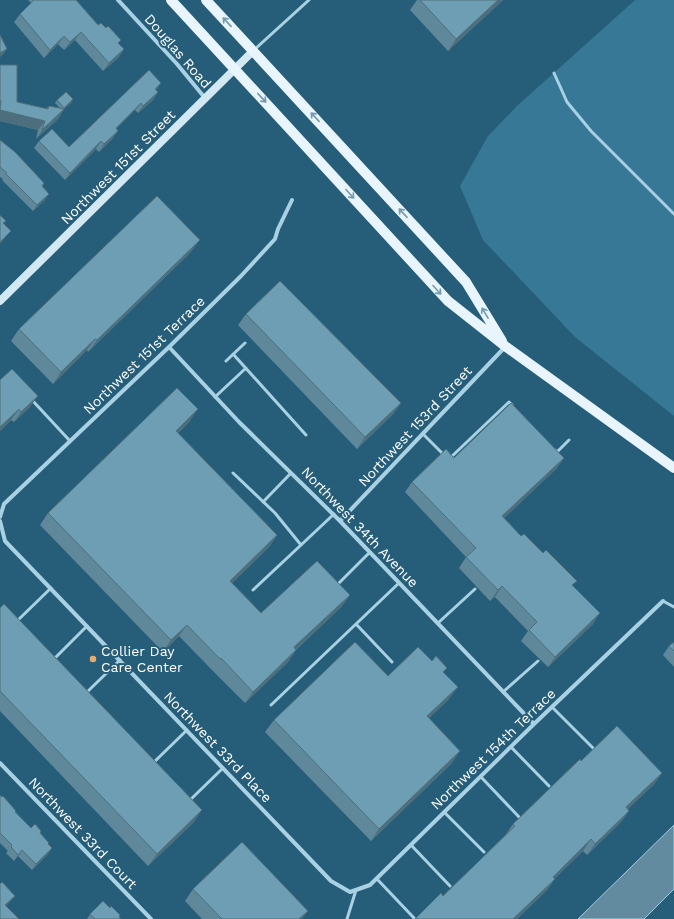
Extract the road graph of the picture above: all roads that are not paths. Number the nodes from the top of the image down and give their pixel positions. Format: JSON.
{"nodes":[{"id":1,"x":118,"y":0,"type":"edge"},
{"id":2,"x":171,"y":0,"type":"edge"},
{"id":3,"x":206,"y":0,"type":"edge"},
{"id":4,"x":309,"y":0,"type":"edge"},
{"id":5,"x":253,"y":51,"type":"junction"},
{"id":6,"x":235,"y":69,"type":"junction"},
{"id":7,"x":554,"y":73,"type":"dead end"},
{"id":8,"x":206,"y":98,"type":"junction"},
{"id":9,"x":292,"y":200,"type":"dead end"},
{"id":10,"x":674,"y":214,"type":"edge"},
{"id":11,"x":0,"y":301,"type":"edge"},
{"id":12,"x":245,"y":344,"type":"dead end"},
{"id":13,"x":505,"y":346,"type":"junction"},
{"id":14,"x":170,"y":347,"type":"junction"},
{"id":15,"x":233,"y":354,"type":"junction"},
{"id":16,"x":226,"y":360,"type":"dead end"},
{"id":17,"x":246,"y":368,"type":"junction"},
{"id":18,"x":215,"y":396,"type":"junction"},
{"id":19,"x":28,"y":397,"type":"edge"},
{"id":20,"x":515,"y":408,"type":"edge"},
{"id":21,"x":423,"y":434,"type":"junction"},
{"id":22,"x":306,"y":435,"type":"dead end"},
{"id":23,"x":569,"y":440,"type":"dead end"},
{"id":24,"x":70,"y":441,"type":"junction"},
{"id":25,"x":551,"y":446,"type":"edge"},
{"id":26,"x":674,"y":468,"type":"edge"},
{"id":27,"x":291,"y":473,"type":"junction"},
{"id":28,"x":233,"y":474,"type":"dead end"},
{"id":29,"x":263,"y":502,"type":"junction"},
{"id":30,"x":334,"y":514,"type":"junction"},
{"id":31,"x":0,"y":517,"type":"edge"},
{"id":32,"x":0,"y":521,"type":"edge"},
{"id":33,"x":340,"y":521,"type":"junction"},
{"id":34,"x":1,"y":526,"type":"edge"},
{"id":35,"x":301,"y":545,"type":"junction"},
{"id":36,"x":370,"y":552,"type":"junction"},
{"id":37,"x":399,"y":583,"type":"junction"},
{"id":38,"x":51,"y":588,"type":"junction"},
{"id":39,"x":475,"y":589,"type":"dead end"},
{"id":40,"x":253,"y":590,"type":"dead end"},
{"id":41,"x":331,"y":591,"type":"edge"},
{"id":42,"x":663,"y":601,"type":"joint"},
{"id":43,"x":674,"y":607,"type":"edge"},
{"id":44,"x":356,"y":624,"type":"junction"},
{"id":45,"x":438,"y":624,"type":"junction"},
{"id":46,"x":11,"y":626,"type":"edge"},
{"id":47,"x":87,"y":626,"type":"junction"},
{"id":48,"x":120,"y":660,"type":"junction"},
{"id":49,"x":538,"y":661,"type":"dead end"},
{"id":50,"x":392,"y":662,"type":"dead end"},
{"id":51,"x":49,"y":663,"type":"edge"},
{"id":52,"x":503,"y":692,"type":"junction"},
{"id":53,"x":81,"y":698,"type":"edge"},
{"id":54,"x":271,"y":705,"type":"dead end"},
{"id":55,"x":552,"y":707,"type":"junction"},
{"id":56,"x":534,"y":724,"type":"junction"},
{"id":57,"x":186,"y":730,"type":"junction"},
{"id":58,"x":511,"y":747,"type":"junction"},
{"id":59,"x":593,"y":748,"type":"edge"},
{"id":60,"x":0,"y":763,"type":"edge"},
{"id":61,"x":149,"y":767,"type":"edge"},
{"id":62,"x":223,"y":768,"type":"junction"},
{"id":63,"x":481,"y":777,"type":"junction"},
{"id":64,"x":549,"y":786,"type":"dead end"},
{"id":65,"x":186,"y":804,"type":"edge"},
{"id":66,"x":444,"y":812,"type":"junction"},
{"id":67,"x":519,"y":817,"type":"edge"},
{"id":68,"x":411,"y":845,"type":"junction"},
{"id":69,"x":484,"y":852,"type":"dead end"},
{"id":70,"x":377,"y":879,"type":"junction"},
{"id":71,"x":450,"y":886,"type":"dead end"},
{"id":72,"x":356,"y":890,"type":"junction"},
{"id":73,"x":414,"y":918,"type":"edge"},
{"id":74,"x":150,"y":919,"type":"edge"},
{"id":75,"x":347,"y":919,"type":"edge"}],
"edges":[{"from":1,"to":8,"type":"street","name":"Douglas Road"},
{"from":2,"to":6,"type":"main road"},
{"from":5,"to":3,"type":"main road","one_way":true},
{"from":4,"to":5,"type":"lane"},
{"from":5,"to":6,"type":"street","name":"Northwest 151st Street"},
{"from":13,"to":5,"type":"main road","one_way":true},
{"from":6,"to":8,"type":"street","name":"Northwest 151st Street"},
{"from":6,"to":13,"type":"main road","one_way":true},
{"from":7,"to":10,"type":"lane"},
{"from":8,"to":11,"type":"street","name":"Northwest 151st Street"},
{"from":9,"to":14,"type":"street","name":"Northwest 151st Terrace"},
{"from":12,"to":15,"type":"lane"},
{"from":13,"to":21,"type":"street","name":"Northwest 153rd Street"},
{"from":13,"to":26,"type":"main road"},
{"from":14,"to":18,"type":"street","name":"Northwest 34th Avenue"},
{"from":14,"to":24,"type":"street","name":"Northwest 151st Terrace"},
{"from":15,"to":16,"type":"lane"},
{"from":15,"to":17,"type":"lane"},
{"from":17,"to":18,"type":"lane"},
{"from":17,"to":22,"type":"lane"},
{"from":18,"to":27,"type":"street","name":"Northwest 34th Avenue"},
{"from":19,"to":24,"type":"lane"},
{"from":20,"to":21,"type":"lane"},
{"from":21,"to":33,"type":"street","name":"Northwest 153rd Street"},
{"from":23,"to":25,"type":"lane"},
{"from":24,"to":31,"type":"street","name":"Northwest 151st Terrace"},
{"from":27,"to":29,"type":"lane"},
{"from":27,"to":30,"type":"street","name":"Northwest 34th Avenue"},
{"from":28,"to":29,"type":"lane"},
{"from":29,"to":35,"type":"lane"},
{"from":30,"to":33,"type":"street","name":"Northwest 34th Avenue"},
{"from":30,"to":35,"type":"lane"},
{"from":32,"to":34,"type":"street"},
{"from":33,"to":36,"type":"street","name":"Northwest 34th Avenue"},
{"from":34,"to":38,"type":"street","name":"Northwest 33rd Place"},
{"from":35,"to":40,"type":"lane"},
{"from":36,"to":37,"type":"street","name":"Northwest 34th Avenue"},
{"from":36,"to":41,"type":"lane"},
{"from":37,"to":44,"type":"lane"},
{"from":37,"to":45,"type":"street","name":"Northwest 34th Avenue"},
{"from":38,"to":46,"type":"lane"},
{"from":38,"to":47,"type":"street","name":"Northwest 33rd Place"},
{"from":39,"to":45,"type":"lane"},
{"from":42,"to":43,"type":"lane"},
{"from":42,"to":55,"type":"street","name":"Northwest 154th Terrace"},
{"from":44,"to":50,"type":"lane"},
{"from":44,"to":54,"type":"lane"},
{"from":45,"to":52,"type":"street","name":"Northwest 34th Avenue"},
{"from":47,"to":48,"type":"street","name":"Northwest 33rd Place"},
{"from":47,"to":51,"type":"lane"},
{"from":48,"to":53,"type":"lane"},
{"from":48,"to":57,"type":"street","name":"Northwest 33rd Place"},
{"from":49,"to":52,"type":"lane"},
{"from":52,"to":56,"type":"street","name":"Northwest 34th Avenue"},
{"from":55,"to":56,"type":"street","name":"Northwest 154th Terrace"},
{"from":55,"to":59,"type":"lane"},
{"from":56,"to":58,"type":"street","name":"Northwest 154th Terrace"},
{"from":57,"to":61,"type":"lane"},
{"from":57,"to":62,"type":"street","name":"Northwest 33rd Place"},
{"from":58,"to":63,"type":"street","name":"Northwest 154th Terrace"},
{"from":58,"to":64,"type":"lane"},
{"from":60,"to":74,"type":"street","name":"Northwest 33rd Court"},
{"from":62,"to":65,"type":"lane"},
{"from":62,"to":72,"type":"street","name":"Northwest 33rd Place"},
{"from":63,"to":66,"type":"street","name":"Northwest 154th Terrace"},
{"from":63,"to":67,"type":"lane"},
{"from":66,"to":68,"type":"street","name":"Northwest 154th Terrace"},
{"from":66,"to":69,"type":"lane"},
{"from":68,"to":70,"type":"street","name":"Northwest 154th Terrace"},
{"from":68,"to":71,"type":"lane"},
{"from":70,"to":72,"type":"street","name":"Northwest 154th Terrace"},
{"from":70,"to":73,"type":"lane"},
{"from":72,"to":75,"type":"lane"}]}
